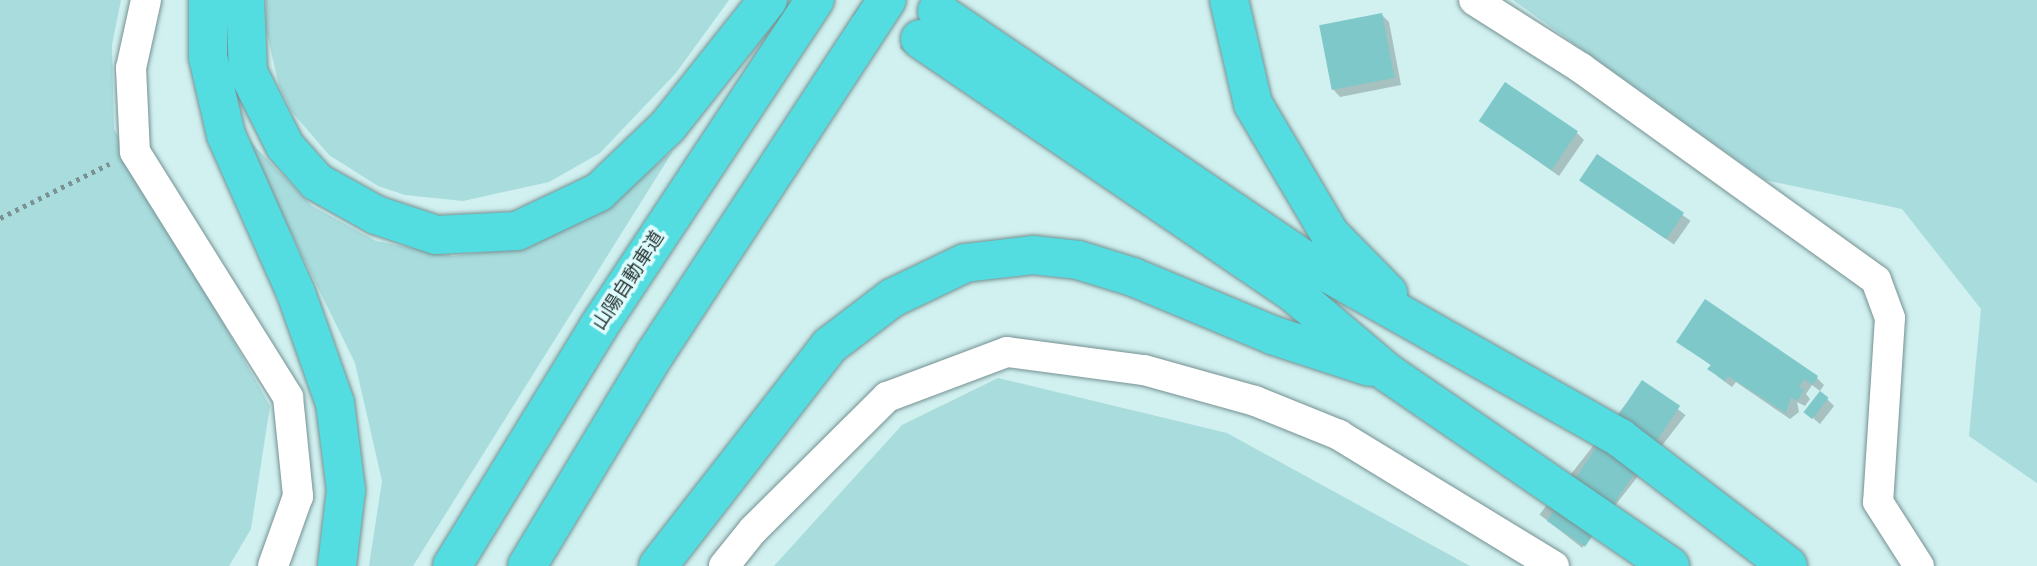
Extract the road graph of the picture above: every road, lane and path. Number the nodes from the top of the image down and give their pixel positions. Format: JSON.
{"nodes":[{"id":1,"x":146,"y":0,"type":"edge"},
{"id":2,"x":208,"y":0,"type":"edge"},
{"id":3,"x":245,"y":0,"type":"edge"},
{"id":4,"x":768,"y":0,"type":"edge"},
{"id":5,"x":815,"y":0,"type":"edge"},
{"id":6,"x":887,"y":0,"type":"edge"},
{"id":7,"x":1229,"y":0,"type":"edge"},
{"id":8,"x":1474,"y":0,"type":"edge"},
{"id":9,"x":135,"y":152,"type":"junction"},
{"id":10,"x":0,"y":218,"type":"edge"},
{"id":11,"x":1424,"y":328,"type":"junction"},
{"id":12,"x":1388,"y":373,"type":"junction"},
{"id":13,"x":273,"y":566,"type":"edge"},
{"id":14,"x":337,"y":566,"type":"edge"},
{"id":15,"x":452,"y":566,"type":"edge"},
{"id":16,"x":527,"y":566,"type":"edge"},
{"id":17,"x":659,"y":566,"type":"edge"},
{"id":18,"x":724,"y":566,"type":"edge"},
{"id":19,"x":1555,"y":566,"type":"edge"},
{"id":20,"x":1670,"y":566,"type":"edge"},
{"id":21,"x":1788,"y":566,"type":"edge"},
{"id":22,"x":1919,"y":566,"type":"edge"}],
"edges":[{"from":1,"to":9,"type":"street"},
{"from":2,"to":14,"type":"highway"},
{"from":3,"to":4,"type":"highway"},
{"from":5,"to":15,"type":"highway","name":"山陽自動車道"},
{"from":6,"to":16,"type":"highway"},
{"from":7,"to":11,"type":"highway"},
{"from":8,"to":22,"type":"street"},
{"from":9,"to":10,"type":"path"},
{"from":9,"to":13,"type":"street"},
{"from":11,"to":12,"type":"highway"},
{"from":11,"to":21,"type":"highway"},
{"from":12,"to":17,"type":"highway"},
{"from":12,"to":20,"type":"highway"},
{"from":18,"to":19,"type":"street"}]}
